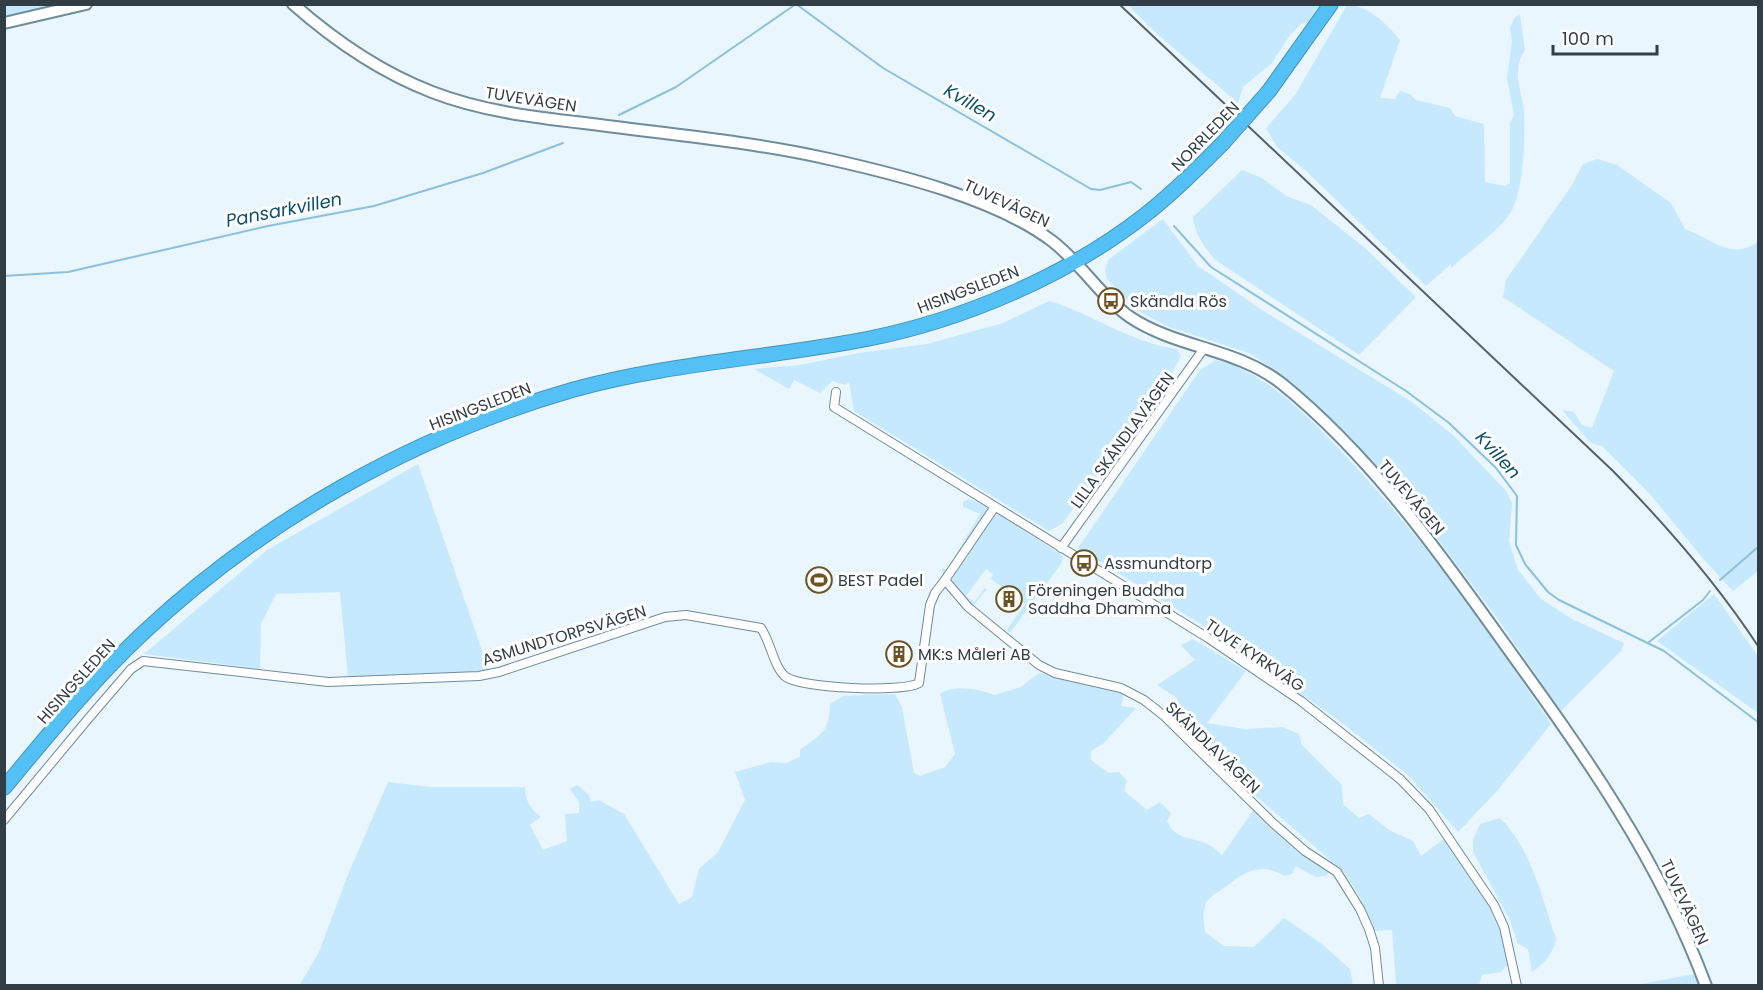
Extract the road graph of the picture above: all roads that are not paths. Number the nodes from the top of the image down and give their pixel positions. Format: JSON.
{"nodes":[{"id":1,"x":87,"y":4,"type":"edge"},
{"id":2,"x":293,"y":4,"type":"edge"},
{"id":3,"x":1331,"y":4,"type":"edge"},
{"id":4,"x":4,"y":23,"type":"edge"},
{"id":5,"x":1074,"y":261,"type":"junction"},
{"id":6,"x":1205,"y":347,"type":"junction"},
{"id":7,"x":836,"y":392,"type":"dead end"},
{"id":8,"x":994,"y":508,"type":"junction"},
{"id":9,"x":1061,"y":548,"type":"junction"},
{"id":10,"x":945,"y":580,"type":"junction"},
{"id":11,"x":4,"y":788,"type":"edge"},
{"id":12,"x":4,"y":820,"type":"edge"},
{"id":13,"x":1379,"y":986,"type":"edge"},
{"id":14,"x":1517,"y":986,"type":"edge"},
{"id":15,"x":1706,"y":986,"type":"edge"}],
"edges":[{"from":1,"to":4,"type":"main road"},
{"from":2,"to":5,"type":"main road","name":"TUVEVÄGEN"},
{"from":3,"to":5,"type":"highway","name":"NORRLEDEN","bridge":true},
{"from":5,"to":6,"type":"main road","name":"TUVEVÄGEN"},
{"from":5,"to":11,"type":"highway","name":"HISINGSLEDEN"},
{"from":6,"to":9,"type":"street","name":"LILLA SKÄNDLAVÄGEN"},
{"from":6,"to":15,"type":"main road","name":"TUVEVÄGEN"},
{"from":7,"to":8,"type":"street","name":"TUVE KYRKVÄG"},
{"from":8,"to":9,"type":"street","name":"TUVE KYRKVÄG"},
{"from":8,"to":10,"type":"street"},
{"from":9,"to":14,"type":"street","name":"TUVE KYRKVÄG"},
{"from":10,"to":12,"type":"street","name":"ASMUNDTORPSVÄGEN"},
{"from":10,"to":13,"type":"street","name":"SKÄNDLAVÄGEN"}]}
